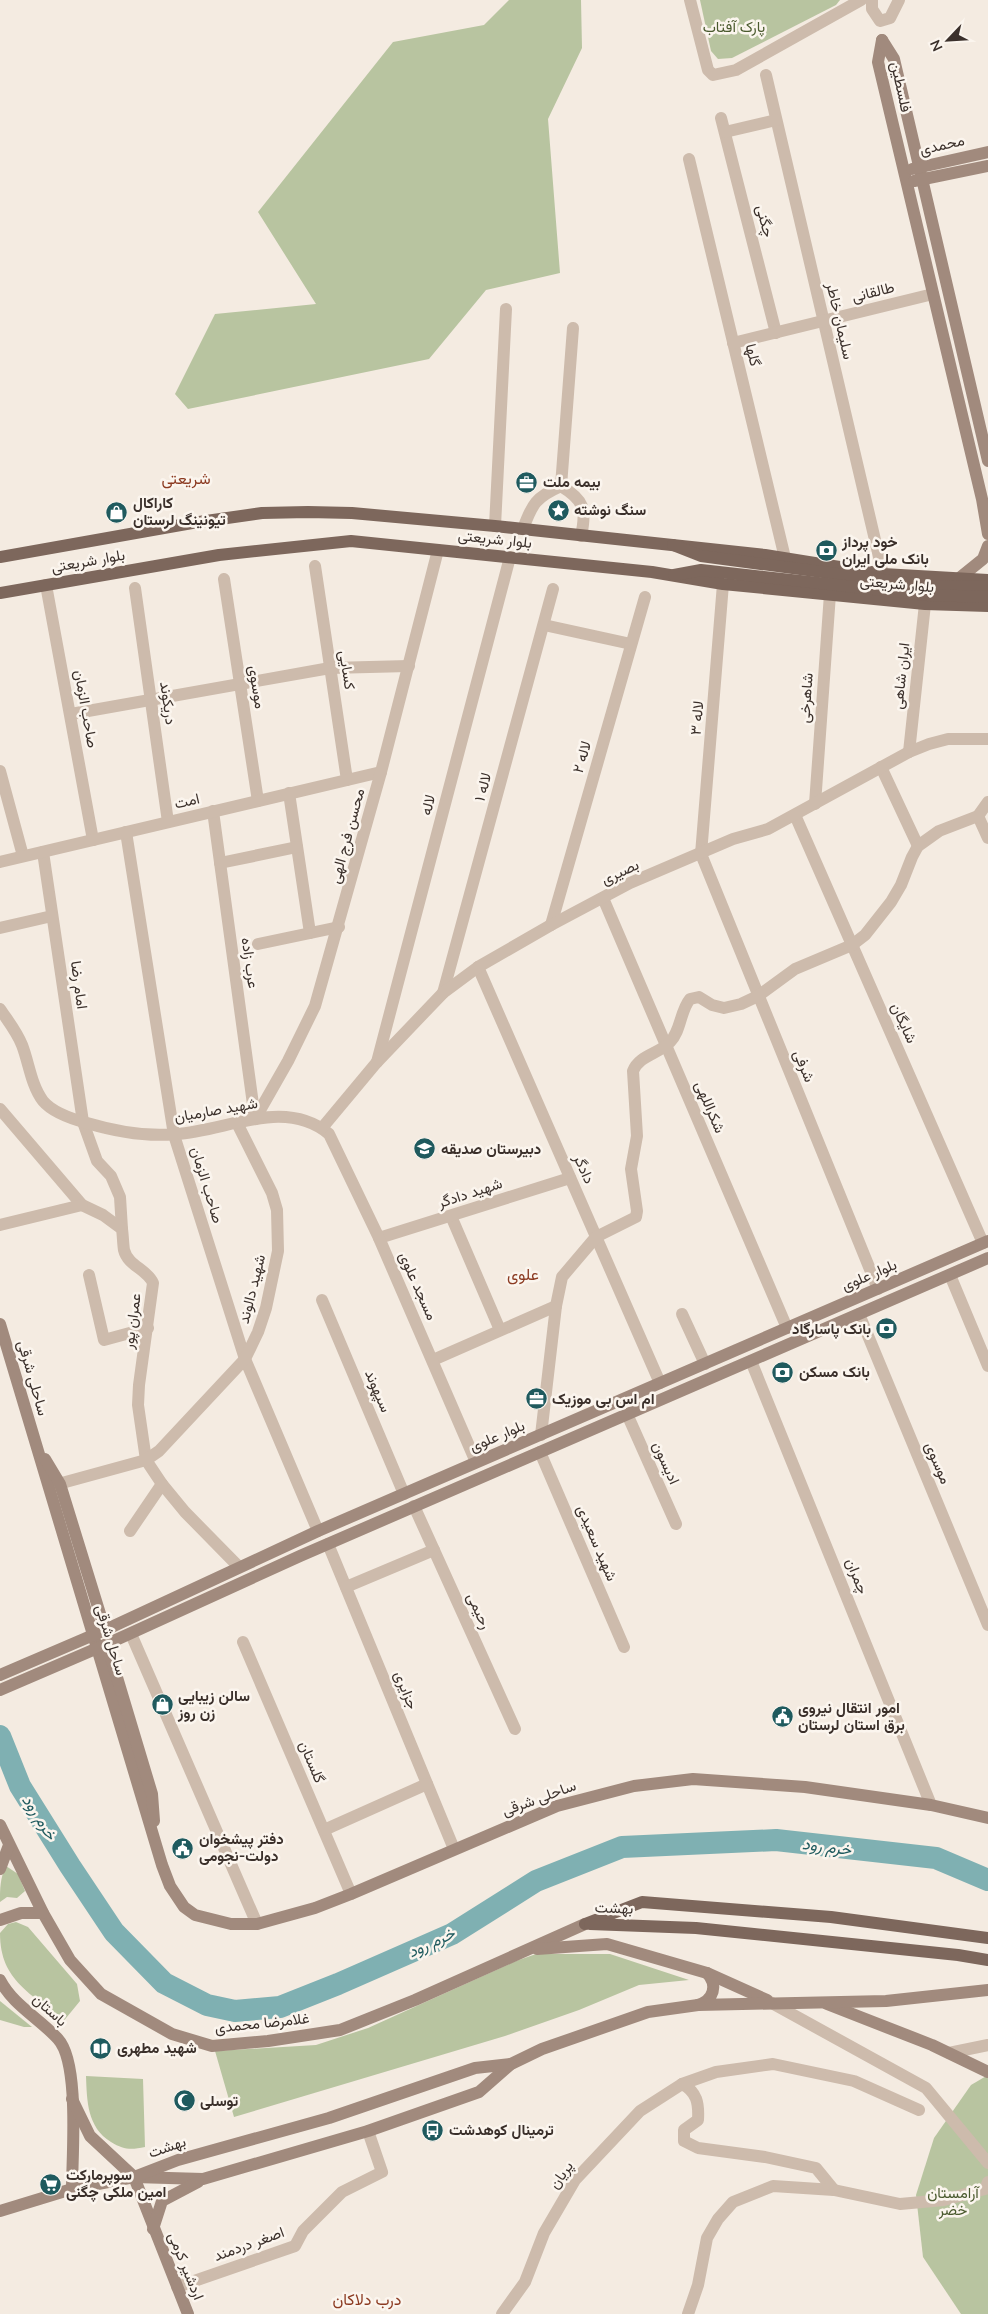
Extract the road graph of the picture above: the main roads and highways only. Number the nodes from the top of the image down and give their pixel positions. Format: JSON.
{"nodes":[{"id":1,"x":988,"y":152,"type":"edge"},
{"id":2,"x":988,"y":166,"type":"edge"},
{"id":3,"x":920,"y":174,"type":"junction"},
{"id":4,"x":905,"y":177,"type":"junction"},
{"id":5,"x":955,"y":321,"type":"junction"},
{"id":6,"x":940,"y":324,"type":"junction"},
{"id":7,"x":988,"y":461,"type":"edge"},
{"id":8,"x":988,"y":534,"type":"edge"},
{"id":9,"x":673,"y":546,"type":"junction"},
{"id":10,"x":988,"y":546,"type":"edge"},
{"id":11,"x":0,"y":557,"type":"edge"},
{"id":12,"x":674,"y":576,"type":"junction"},
{"id":13,"x":916,"y":578,"type":"junction"},
{"id":14,"x":956,"y":580,"type":"junction"},
{"id":15,"x":988,"y":580,"type":"edge"},
{"id":16,"x":988,"y":588,"type":"edge"},
{"id":17,"x":0,"y":593,"type":"edge"},
{"id":18,"x":988,"y":597,"type":"edge"},
{"id":19,"x":905,"y":600,"type":"junction"},
{"id":20,"x":952,"y":605,"type":"junction"},
{"id":21,"x":988,"y":606,"type":"edge"},
{"id":22,"x":986,"y":1242,"type":"edge"},
{"id":23,"x":988,"y":1258,"type":"edge"},
{"id":24,"x":0,"y":1324,"type":"edge"},
{"id":25,"x":34,"y":1442,"type":"joint"},
{"id":26,"x":54,"y":1485,"type":"junction"},
{"id":27,"x":105,"y":1630,"type":"junction"},
{"id":28,"x":108,"y":1644,"type":"junction"},
{"id":29,"x":0,"y":1675,"type":"edge"},
{"id":30,"x":0,"y":1690,"type":"edge"},
{"id":31,"x":988,"y":1818,"type":"edge"},
{"id":32,"x":0,"y":1825,"type":"edge"},
{"id":33,"x":10,"y":1845,"type":"junction"},
{"id":34,"x":156,"y":1848,"type":"junction"},
{"id":35,"x":0,"y":1869,"type":"edge"},
{"id":36,"x":43,"y":1913,"type":"junction"},
{"id":37,"x":0,"y":1920,"type":"edge"},
{"id":38,"x":585,"y":1924,"type":"junction"},
{"id":39,"x":988,"y":1938,"type":"edge"},
{"id":40,"x":527,"y":1949,"type":"junction"},
{"id":41,"x":988,"y":1960,"type":"edge"},
{"id":42,"x":706,"y":1973,"type":"junction"},
{"id":43,"x":0,"y":1980,"type":"edge"},
{"id":44,"x":988,"y":1990,"type":"edge"},
{"id":45,"x":770,"y":2002,"type":"junction"},
{"id":46,"x":820,"y":2002,"type":"junction"},
{"id":47,"x":698,"y":2005,"type":"junction"},
{"id":48,"x":511,"y":2064,"type":"junction"},
{"id":49,"x":988,"y":2072,"type":"edge"},
{"id":50,"x":72,"y":2100,"type":"junction"},
{"id":51,"x":330,"y":2118,"type":"junction"},
{"id":52,"x":336,"y":2141,"type":"junction"},
{"id":53,"x":134,"y":2177,"type":"junction"},
{"id":54,"x":203,"y":2179,"type":"junction"},
{"id":55,"x":72,"y":2189,"type":"junction"},
{"id":56,"x":0,"y":2211,"type":"edge"},
{"id":57,"x":153,"y":2229,"type":"junction"},
{"id":58,"x":188,"y":2314,"type":"edge"}],
"edges":[{"from":1,"to":3,"type":"main road","name":"محمدی"},
{"from":2,"to":3,"type":"main road","name":"محمدی"},
{"from":3,"to":4,"type":"main road","name":"محمدی"},
{"from":3,"to":4,"type":"main road","name":"فلسطین"},
{"from":3,"to":5,"type":"main road","name":"فلسطین"},
{"from":4,"to":6,"type":"main road","name":"فلسطین"},
{"from":5,"to":6,"type":"main road"},
{"from":5,"to":7,"type":"main road","name":"فلسطین"},
{"from":6,"to":8,"type":"main road","name":"فلسطین"},
{"from":9,"to":11,"type":"main road","name":"بلوار شریعتی"},
{"from":9,"to":13,"type":"main road","name":"بلوار شریعتی"},
{"from":9,"to":16,"type":"main road","bridge":true},
{"from":10,"to":14,"type":"main road"},
{"from":12,"to":17,"type":"main road","name":"بلوار شریعتی"},
{"from":12,"to":18,"type":"main road","bridge":true},
{"from":12,"to":19,"type":"main road","name":"بلوار شریعتی"},
{"from":13,"to":14,"type":"main road","name":"بلوار شریعتی"},
{"from":13,"to":19,"type":"main road"},
{"from":14,"to":15,"type":"main road","name":"بلوار شریعتی"},
{"from":14,"to":20,"type":"main road"},
{"from":19,"to":20,"type":"main road","name":"بلوار شریعتی"},
{"from":20,"to":21,"type":"main road","name":"بلوار شریعتی"},
{"from":22,"to":27,"type":"main road","name":"بلوار علوی"},
{"from":23,"to":28,"type":"main road"},
{"from":24,"to":25,"type":"main road","name":"ساحلی شرقی"},
{"from":25,"to":26,"type":"main road","name":"ساحل شرقی"},
{"from":26,"to":27,"type":"main road"},
{"from":26,"to":34,"type":"main road","name":"ساحل شرقی"},
{"from":27,"to":29,"type":"main road","name":"بلوار علوی","bridge":true},
{"from":28,"to":30,"type":"main road","bridge":true},
{"from":28,"to":34,"type":"main road"},
{"from":31,"to":34,"type":"main road","name":"ساحلی شرقی"},
{"from":32,"to":33,"type":"main road","name":"غلامرضا محمدی"},
{"from":33,"to":35,"type":"main road"},
{"from":33,"to":36,"type":"main road","name":"غلامرضا محمدی"},
{"from":36,"to":37,"type":"main road"},
{"from":36,"to":40,"type":"main road","name":"غلامرضا محمدی"},
{"from":38,"to":39,"type":"main road","name":"بهشت"},
{"from":38,"to":40,"type":"main road","name":"غلامرضا محمدی"},
{"from":38,"to":41,"type":"main road","name":"بهشت"},
{"from":40,"to":42,"type":"main road"},
{"from":42,"to":45,"type":"main road"},
{"from":42,"to":47,"type":"main road"},
{"from":43,"to":50,"type":"main road","name":"باستان"},
{"from":44,"to":46,"type":"main road","name":"بهشت"},
{"from":45,"to":46,"type":"main road","name":"بهشت"},
{"from":45,"to":47,"type":"main road","name":"بهشت"},
{"from":46,"to":49,"type":"main road"},
{"from":47,"to":48,"type":"main road","name":"بهشت"},
{"from":48,"to":51,"type":"main road","name":"بهشت"},
{"from":48,"to":52,"type":"main road","name":"بهشت"},
{"from":50,"to":53,"type":"main road","name":"باستان"},
{"from":50,"to":55,"type":"main road","name":"باستان"},
{"from":51,"to":52,"type":"main road"},
{"from":51,"to":53,"type":"main road","name":"بهشت"},
{"from":52,"to":54,"type":"main road","name":"بهشت"},
{"from":53,"to":54,"type":"main road","name":"بهشت"},
{"from":53,"to":55,"type":"main road"},
{"from":53,"to":57,"type":"main road","name":"اردشیر کرمی"},
{"from":54,"to":57,"type":"main road"},
{"from":55,"to":56,"type":"main road"},
{"from":57,"to":58,"type":"main road","name":"اردشیر کرمی"}]}
